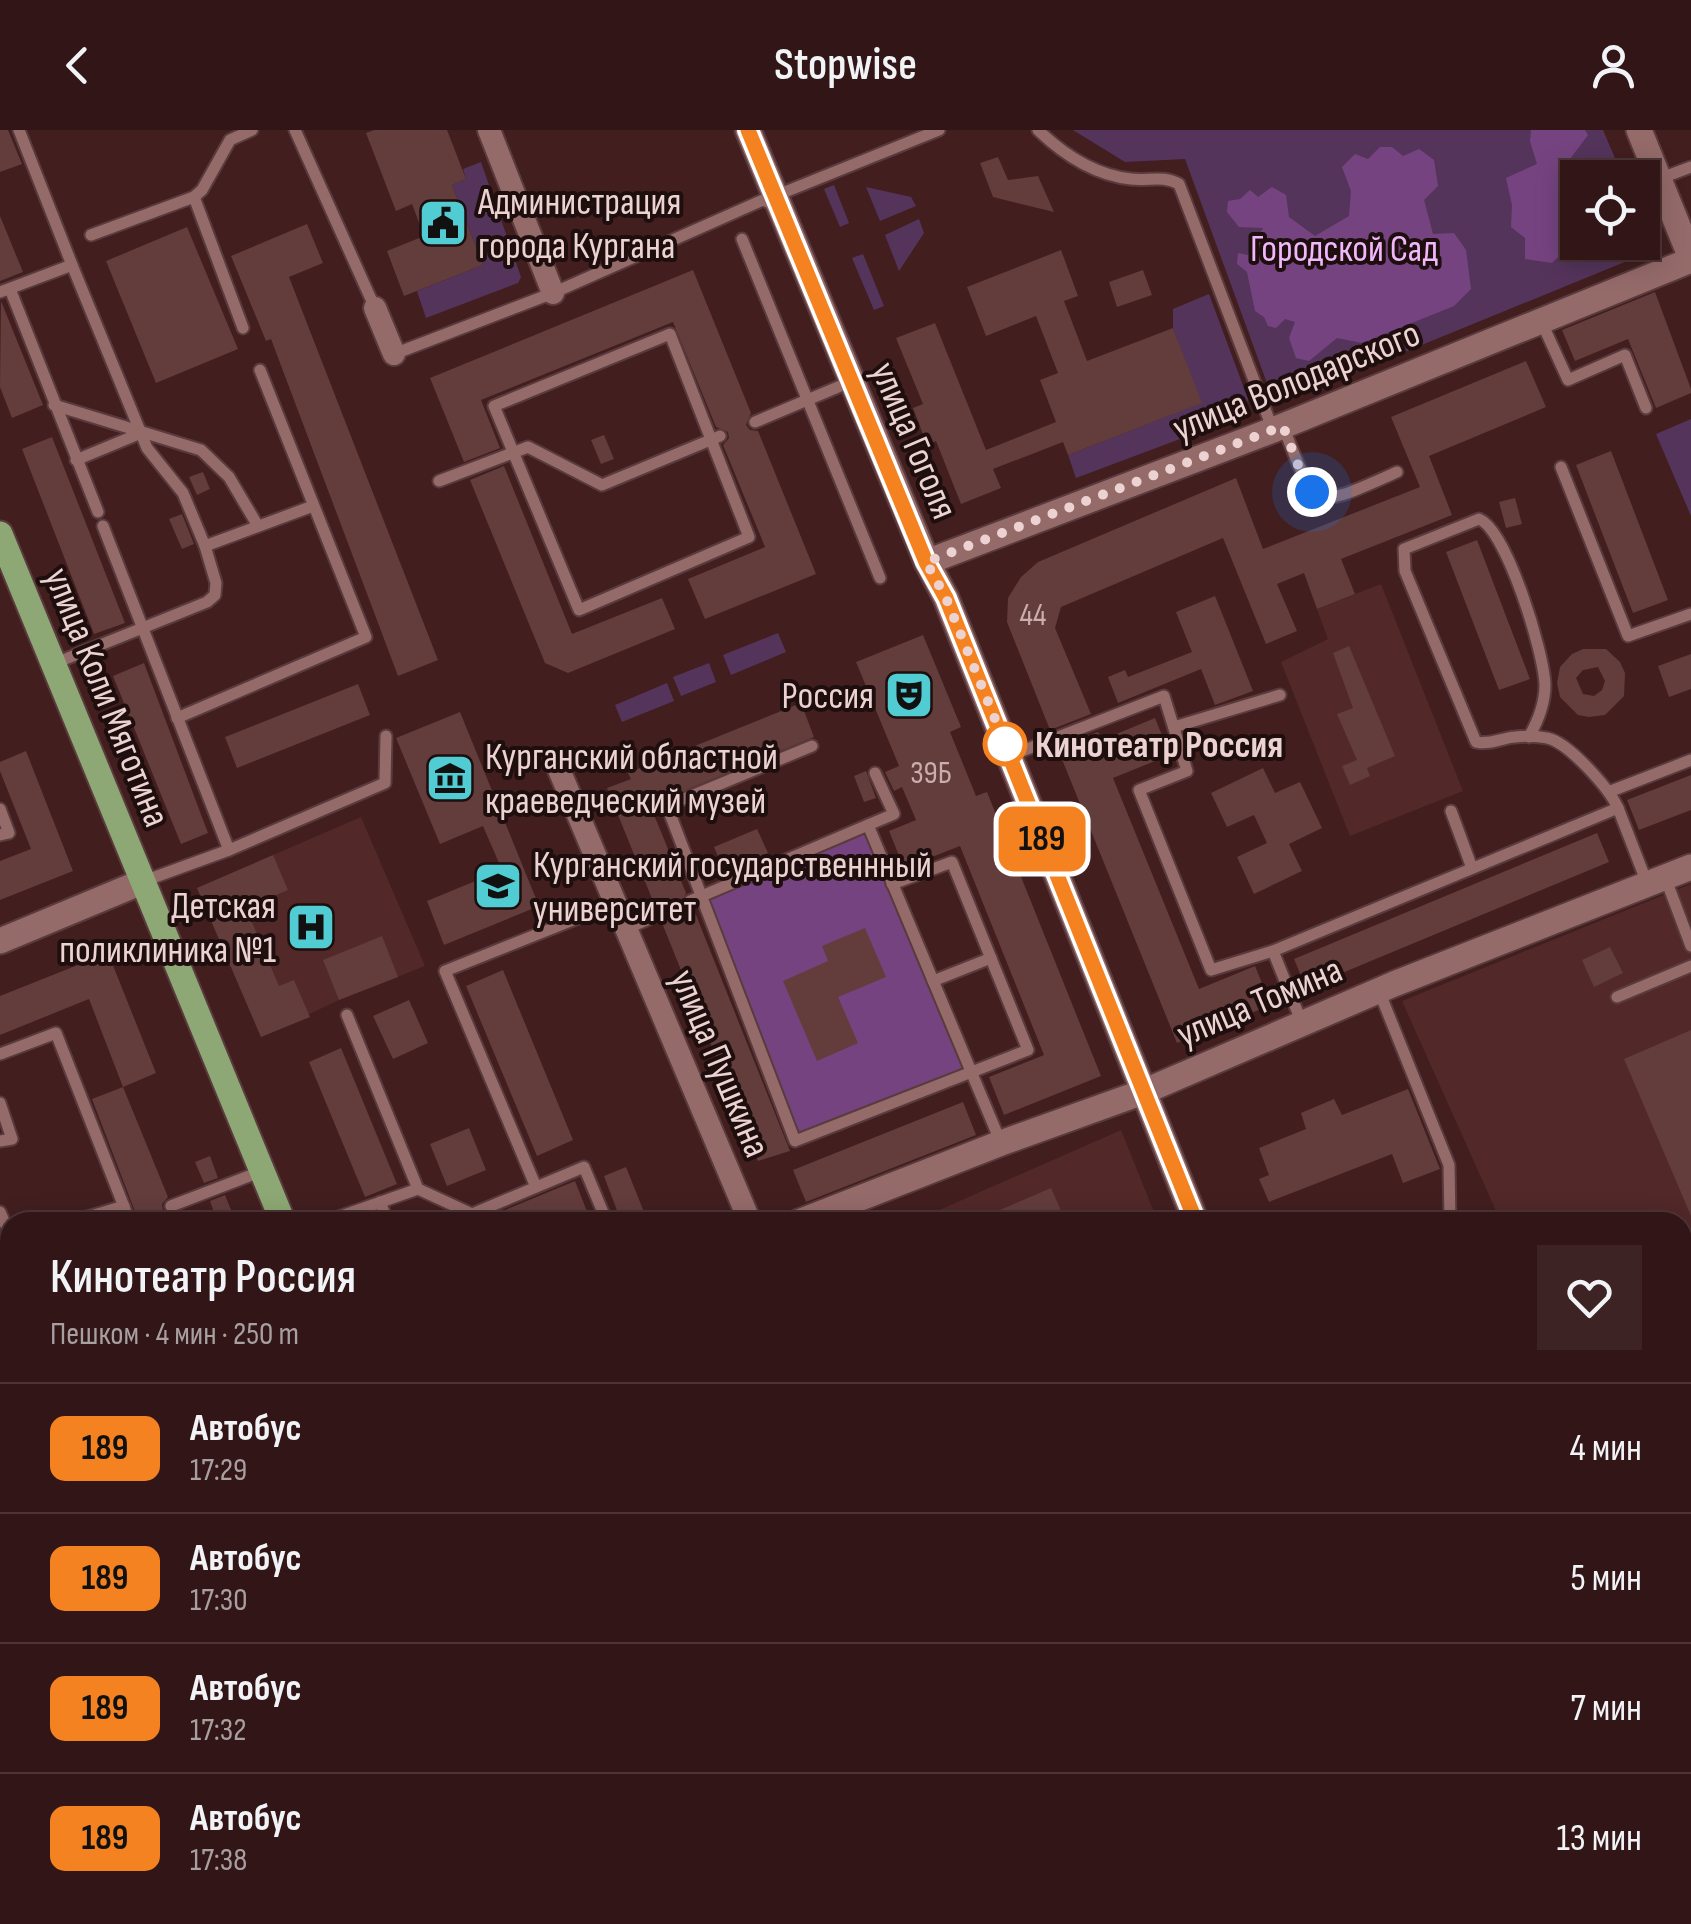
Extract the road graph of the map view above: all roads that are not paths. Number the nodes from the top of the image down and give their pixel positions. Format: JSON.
{"nodes":[{"id":1,"x":19,"y":130,"type":"edge"},
{"id":2,"x":252,"y":130,"type":"edge"},
{"id":3,"x":295,"y":130,"type":"edge"},
{"id":4,"x":489,"y":130,"type":"edge"},
{"id":5,"x":748,"y":130,"type":"edge"},
{"id":6,"x":939,"y":130,"type":"edge"},
{"id":7,"x":1038,"y":130,"type":"edge"},
{"id":8,"x":1639,"y":130,"type":"edge"},
{"id":9,"x":1651,"y":160,"type":"edge"},
{"id":10,"x":1691,"y":167,"type":"edge"},
{"id":11,"x":1660,"y":179,"type":"edge"},
{"id":12,"x":1660,"y":182,"type":"edge"},
{"id":13,"x":194,"y":197,"type":"junction"},
{"id":14,"x":777,"y":202,"type":"junction"},
{"id":15,"x":91,"y":235,"type":"dead end"},
{"id":16,"x":742,"y":239,"type":"dead end"},
{"id":17,"x":1691,"y":259,"type":"edge"},
{"id":18,"x":72,"y":265,"type":"junction"},
{"id":19,"x":5,"y":290,"type":"edge"},
{"id":20,"x":553,"y":292,"type":"junction"},
{"id":21,"x":375,"y":308,"type":"joint"},
{"id":22,"x":1542,"y":323,"type":"junction"},
{"id":23,"x":243,"y":328,"type":"dead end"},
{"id":24,"x":394,"y":354,"type":"joint"},
{"id":25,"x":260,"y":370,"type":"dead end"},
{"id":26,"x":850,"y":382,"type":"junction"},
{"id":27,"x":806,"y":401,"type":"junction"},
{"id":28,"x":54,"y":405,"type":"junction"},
{"id":29,"x":1646,"y":408,"type":"dead end"},
{"id":30,"x":755,"y":422,"type":"dead end"},
{"id":31,"x":1278,"y":428,"type":"junction"},
{"id":32,"x":141,"y":433,"type":"junction"},
{"id":33,"x":715,"y":438,"type":"junction"},
{"id":34,"x":512,"y":453,"type":"junction"},
{"id":35,"x":76,"y":460,"type":"junction"},
{"id":36,"x":1561,"y":467,"type":"dead end"},
{"id":37,"x":1396,"y":472,"type":"dead end"},
{"id":38,"x":439,"y":481,"type":"dead end"},
{"id":39,"x":313,"y":506,"type":"junction"},
{"id":40,"x":98,"y":512,"type":"dead end"},
{"id":41,"x":103,"y":526,"type":"dead end"},
{"id":42,"x":258,"y":526,"type":"junction"},
{"id":43,"x":0,"y":534,"type":"edge"},
{"id":44,"x":205,"y":546,"type":"junction"},
{"id":45,"x":926,"y":562,"type":"junction"},
{"id":46,"x":880,"y":578,"type":"dead end"},
{"id":47,"x":1691,"y":614,"type":"edge"},
{"id":48,"x":142,"y":629,"type":"junction"},
{"id":49,"x":53,"y":664,"type":"junction"},
{"id":50,"x":1280,"y":695,"type":"dead end"},
{"id":51,"x":177,"y":718,"type":"junction"},
{"id":52,"x":1174,"y":727,"type":"junction"},
{"id":53,"x":386,"y":736,"type":"dead end"},
{"id":54,"x":1530,"y":737,"type":"junction"},
{"id":55,"x":812,"y":746,"type":"dead end"},
{"id":56,"x":1010,"y":756,"type":"junction"},
{"id":57,"x":1691,"y":760,"type":"edge"},
{"id":58,"x":557,"y":765,"type":"dead end"},
{"id":59,"x":875,"y":773,"type":"dead end"},
{"id":60,"x":1610,"y":791,"type":"junction"},
{"id":61,"x":1618,"y":808,"type":"junction"},
{"id":62,"x":0,"y":810,"type":"edge"},
{"id":63,"x":1451,"y":811,"type":"dead end"},
{"id":64,"x":868,"y":826,"type":"junction"},
{"id":65,"x":0,"y":835,"type":"edge"},
{"id":66,"x":229,"y":850,"type":"junction"},
{"id":67,"x":1691,"y":867,"type":"edge"},
{"id":68,"x":1472,"y":868,"type":"junction"},
{"id":69,"x":1656,"y":881,"type":"junction"},
{"id":70,"x":144,"y":882,"type":"junction"},
{"id":71,"x":892,"y":884,"type":"junction"},
{"id":72,"x":695,"y":899,"type":"junction"},
{"id":73,"x":616,"y":903,"type":"junction"},
{"id":74,"x":658,"y":914,"type":"dead end"},
{"id":75,"x":626,"y":929,"type":"junction"},
{"id":76,"x":0,"y":941,"type":"edge"},
{"id":77,"x":1691,"y":946,"type":"edge"},
{"id":78,"x":1272,"y":951,"type":"junction"},
{"id":79,"x":991,"y":958,"type":"junction"},
{"id":80,"x":1691,"y":966,"type":"edge"},
{"id":81,"x":933,"y":981,"type":"junction"},
{"id":82,"x":1379,"y":990,"type":"junction"},
{"id":83,"x":1617,"y":997,"type":"dead end"},
{"id":84,"x":347,"y":1015,"type":"dead end"},
{"id":85,"x":1302,"y":1023,"type":"junction"},
{"id":86,"x":0,"y":1054,"type":"edge"},
{"id":87,"x":971,"y":1073,"type":"junction"},
{"id":88,"x":1143,"y":1092,"type":"junction"},
{"id":89,"x":0,"y":1103,"type":"edge"},
{"id":90,"x":0,"y":1141,"type":"edge"},
{"id":91,"x":1001,"y":1143,"type":"junction"},
{"id":92,"x":262,"y":1171,"type":"junction"},
{"id":93,"x":536,"y":1186,"type":"junction"},
{"id":94,"x":418,"y":1189,"type":"junction"},
{"id":95,"x":380,"y":1202,"type":"junction"},
{"id":96,"x":124,"y":1206,"type":"junction"},
{"id":97,"x":171,"y":1206,"type":"dead end"},
{"id":98,"x":104,"y":1212,"type":"edge"},
{"id":99,"x":127,"y":1212,"type":"edge"},
{"id":100,"x":279,"y":1212,"type":"edge"},
{"id":101,"x":352,"y":1212,"type":"edge"},
{"id":102,"x":384,"y":1212,"type":"edge"},
{"id":103,"x":468,"y":1212,"type":"edge"},
{"id":104,"x":477,"y":1212,"type":"edge"},
{"id":105,"x":603,"y":1212,"type":"edge"},
{"id":106,"x":746,"y":1212,"type":"edge"},
{"id":107,"x":825,"y":1212,"type":"edge"},
{"id":108,"x":1192,"y":1212,"type":"edge"},
{"id":109,"x":1450,"y":1212,"type":"edge"}],
"edges":[{"from":1,"to":18,"type":"lane"},
{"from":2,"to":13,"type":"lane"},
{"from":3,"to":21,"type":"lane"},
{"from":4,"to":20,"type":"street"},
{"from":5,"to":14,"type":"street","name":"улица Гоголя"},
{"from":6,"to":14,"type":"lane"},
{"from":7,"to":31,"type":"lane"},
{"from":8,"to":9,"type":"street"},
{"from":10,"to":11,"type":"lane"},
{"from":12,"to":17,"type":"street"},
{"from":13,"to":15,"type":"lane"},
{"from":13,"to":23,"type":"lane"},
{"from":14,"to":20,"type":"lane"},
{"from":14,"to":26,"type":"street","name":"улица Гоголя"},
{"from":16,"to":27,"type":"lane"},
{"from":17,"to":22,"type":"street","name":"улица Володарского"},
{"from":18,"to":19,"type":"lane"},
{"from":18,"to":32,"type":"lane"},
{"from":19,"to":28,"type":"lane"},
{"from":20,"to":24,"type":"lane"},
{"from":21,"to":24,"type":"street"},
{"from":22,"to":29,"type":"lane"},
{"from":22,"to":31,"type":"street","name":"улица Володарского"},
{"from":25,"to":39,"type":"lane"},
{"from":26,"to":27,"type":"lane"},
{"from":26,"to":45,"type":"street","name":"улица Гоголя"},
{"from":27,"to":30,"type":"lane"},
{"from":27,"to":46,"type":"lane"},
{"from":28,"to":32,"type":"lane"},
{"from":28,"to":35,"type":"lane"},
{"from":31,"to":37,"type":"lane"},
{"from":31,"to":45,"type":"street","name":"улица Володарского"},
{"from":32,"to":35,"type":"lane"},
{"from":32,"to":42,"type":"lane"},
{"from":32,"to":44,"type":"lane"},
{"from":33,"to":34,"type":"lane"},
{"from":33,"to":34,"type":"lane"},
{"from":33,"to":34,"type":"lane"},
{"from":34,"to":38,"type":"lane"},
{"from":35,"to":40,"type":"lane"},
{"from":36,"to":47,"type":"lane"},
{"from":39,"to":42,"type":"lane"},
{"from":39,"to":51,"type":"lane"},
{"from":41,"to":48,"type":"lane"},
{"from":42,"to":44,"type":"lane"},
{"from":43,"to":49,"type":"main road","name":"улица Коли Мяготина"},
{"from":44,"to":48,"type":"lane"},
{"from":45,"to":56,"type":"street","name":"улица Гоголя"},
{"from":48,"to":49,"type":"lane"},
{"from":48,"to":51,"type":"lane"},
{"from":49,"to":70,"type":"main road","name":"улица Коли Мяготина"},
{"from":50,"to":52,"type":"lane"},
{"from":51,"to":66,"type":"lane"},
{"from":52,"to":56,"type":"lane"},
{"from":52,"to":78,"type":"lane"},
{"from":53,"to":66,"type":"lane"},
{"from":54,"to":54,"type":"lane"},
{"from":54,"to":60,"type":"lane"},
{"from":55,"to":72,"type":"lane"},
{"from":56,"to":88,"type":"street","name":"улица Гоголя"},
{"from":57,"to":60,"type":"lane"},
{"from":58,"to":73,"type":"street","name":"улица Пушкина"},
{"from":59,"to":64,"type":"lane"},
{"from":60,"to":61,"type":"lane"},
{"from":61,"to":68,"type":"lane"},
{"from":61,"to":69,"type":"lane"},
{"from":62,"to":65,"type":"lane"},
{"from":63,"to":68,"type":"lane"},
{"from":64,"to":71,"type":"lane"},
{"from":64,"to":72,"type":"lane"},
{"from":66,"to":70,"type":"lane"},
{"from":67,"to":69,"type":"street","name":"улица Томина"},
{"from":68,"to":78,"type":"lane"},
{"from":69,"to":77,"type":"lane"},
{"from":69,"to":82,"type":"street","name":"улица Томина"},
{"from":70,"to":76,"type":"street"},
{"from":70,"to":92,"type":"main road","name":"улица Коли Мяготина"},
{"from":71,"to":79,"type":"lane"},
{"from":71,"to":81,"type":"lane"},
{"from":72,"to":87,"type":"lane"},
{"from":73,"to":75,"type":"street","name":"улица Пушкина"},
{"from":73,"to":93,"type":"lane"},
{"from":74,"to":75,"type":"lane"},
{"from":75,"to":106,"type":"street","name":"улица Пушкина"},
{"from":78,"to":85,"type":"lane"},
{"from":79,"to":81,"type":"lane"},
{"from":79,"to":87,"type":"lane"},
{"from":80,"to":83,"type":"lane"},
{"from":81,"to":87,"type":"lane"},
{"from":82,"to":85,"type":"street","name":"улица Томина"},
{"from":82,"to":109,"type":"lane"},
{"from":84,"to":94,"type":"lane"},
{"from":85,"to":88,"type":"street","name":"улица Томина"},
{"from":86,"to":96,"type":"lane"},
{"from":87,"to":91,"type":"lane"},
{"from":88,"to":91,"type":"street","name":"улица Томина"},
{"from":88,"to":108,"type":"street","name":"улица Гоголя"},
{"from":89,"to":90,"type":"lane"},
{"from":91,"to":107,"type":"street","name":"улица Томина"},
{"from":92,"to":97,"type":"lane"},
{"from":92,"to":100,"type":"main road","name":"улица Коли Мяготина"},
{"from":93,"to":104,"type":"lane"},
{"from":93,"to":105,"type":"lane"},
{"from":94,"to":95,"type":"lane"},
{"from":94,"to":103,"type":"lane"},
{"from":95,"to":101,"type":"lane"},
{"from":95,"to":102,"type":"lane"},
{"from":96,"to":98,"type":"lane"},
{"from":96,"to":99,"type":"lane"}]}
